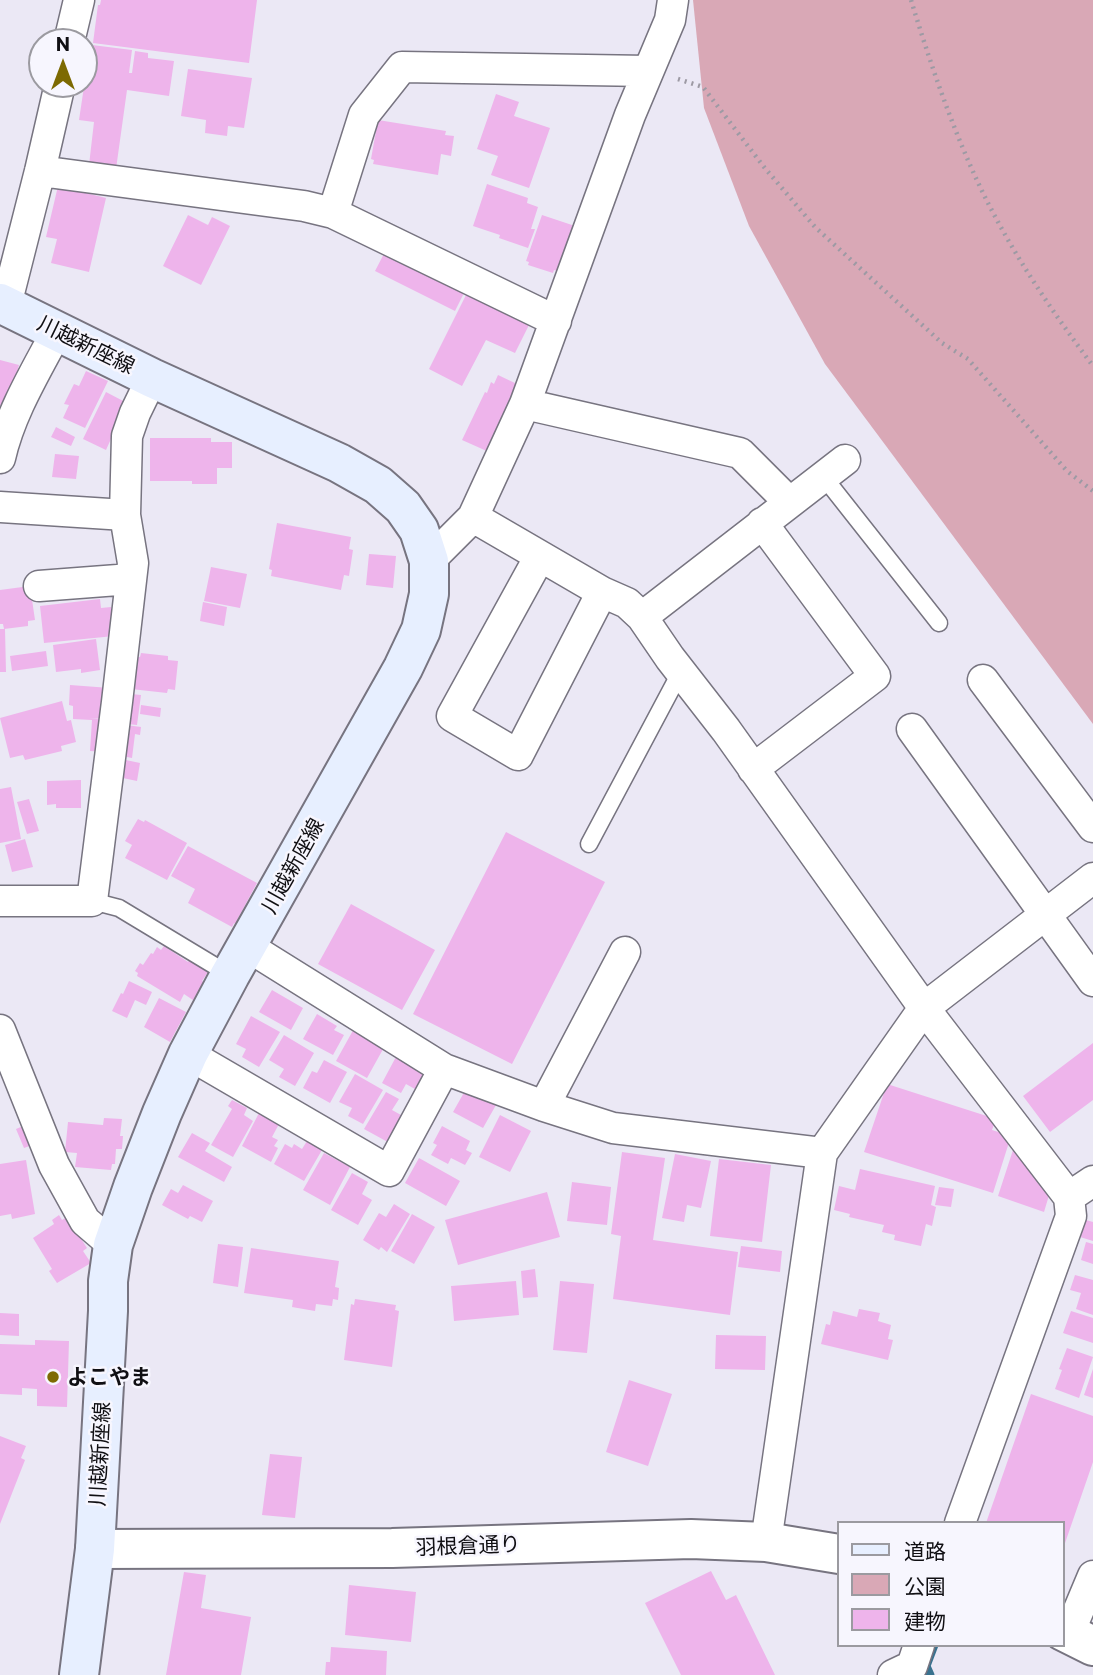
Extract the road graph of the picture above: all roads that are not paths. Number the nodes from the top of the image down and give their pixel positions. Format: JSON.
{"nodes":[{"id":1,"x":79,"y":0,"type":"edge"},
{"id":2,"x":673,"y":0,"type":"edge"},
{"id":3,"x":72,"y":28,"type":"edge"},
{"id":4,"x":648,"y":71,"type":"junction"},
{"id":5,"x":57,"y":98,"type":"edge"},
{"id":6,"x":40,"y":172,"type":"junction"},
{"id":7,"x":333,"y":213,"type":"junction"},
{"id":8,"x":3,"y":304,"type":"edge"},
{"id":9,"x":556,"y":321,"type":"junction"},
{"id":10,"x":57,"y":331,"type":"junction"},
{"id":11,"x":152,"y":378,"type":"junction"},
{"id":12,"x":525,"y":404,"type":"junction"},
{"id":13,"x":0,"y":458,"type":"edge"},
{"id":14,"x":834,"y":468,"type":"joint"},
{"id":15,"x":789,"y":502,"type":"junction"},
{"id":16,"x":0,"y":507,"type":"edge"},
{"id":17,"x":125,"y":515,"type":"junction"},
{"id":18,"x":473,"y":517,"type":"junction"},
{"id":19,"x":761,"y":523,"type":"junction"},
{"id":20,"x":540,"y":556,"type":"junction"},
{"id":21,"x":429,"y":561,"type":"junction"},
{"id":22,"x":131,"y":579,"type":"junction"},
{"id":23,"x":39,"y":586,"type":"dead end"},
{"id":24,"x":603,"y":592,"type":"junction"},
{"id":25,"x":642,"y":617,"type":"junction"},
{"id":26,"x":939,"y":623,"type":"dead end"},
{"id":27,"x":681,"y":671,"type":"junction"},
{"id":28,"x":983,"y":680,"type":"dead end"},
{"id":29,"x":912,"y":729,"type":"dead end"},
{"id":30,"x":753,"y":769,"type":"junction"},
{"id":31,"x":1093,"y":827,"type":"edge"},
{"id":32,"x":589,"y":844,"type":"dead end"},
{"id":33,"x":1093,"y":878,"type":"edge"},
{"id":34,"x":0,"y":901,"type":"edge"},
{"id":35,"x":92,"y":901,"type":"junction"},
{"id":36,"x":1045,"y":915,"type":"junction"},
{"id":37,"x":625,"y":952,"type":"dead end"},
{"id":38,"x":239,"y":961,"type":"junction"},
{"id":39,"x":1093,"y":981,"type":"edge"},
{"id":40,"x":924,"y":1008,"type":"junction"},
{"id":41,"x":0,"y":1030,"type":"edge"},
{"id":42,"x":188,"y":1054,"type":"junction"},
{"id":43,"x":444,"y":1069,"type":"junction"},
{"id":44,"x":544,"y":1107,"type":"junction"},
{"id":45,"x":822,"y":1153,"type":"junction"},
{"id":46,"x":1081,"y":1189,"type":"edge"},
{"id":47,"x":113,"y":1245,"type":"junction"},
{"id":48,"x":961,"y":1521,"type":"edge"},
{"id":49,"x":766,"y":1542,"type":"junction"},
{"id":50,"x":95,"y":1549,"type":"junction"},
{"id":51,"x":838,"y":1554,"type":"edge"},
{"id":52,"x":1093,"y":1576,"type":"edge"},
{"id":53,"x":1075,"y":1637,"type":"edge"},
{"id":54,"x":79,"y":1675,"type":"edge"}],
"edges":[{"from":1,"to":3,"type":"street"},
{"from":2,"to":4,"type":"street"},
{"from":4,"to":7,"type":"street"},
{"from":4,"to":9,"type":"street"},
{"from":5,"to":6,"type":"street"},
{"from":6,"to":7,"type":"street"},
{"from":6,"to":8,"type":"street"},
{"from":7,"to":9,"type":"street"},
{"from":8,"to":10,"type":"main road","name":"川越新座線"},
{"from":9,"to":12,"type":"street"},
{"from":10,"to":11,"type":"main road","name":"川越新座線"},
{"from":10,"to":13,"type":"street"},
{"from":11,"to":17,"type":"street"},
{"from":11,"to":21,"type":"main road","name":"川越新座線"},
{"from":12,"to":15,"type":"street"},
{"from":12,"to":18,"type":"street"},
{"from":14,"to":15,"type":"street"},
{"from":14,"to":26,"type":"lane"},
{"from":15,"to":19,"type":"street"},
{"from":16,"to":17,"type":"street"},
{"from":17,"to":22,"type":"street"},
{"from":18,"to":20,"type":"street"},
{"from":18,"to":21,"type":"street"},
{"from":19,"to":25,"type":"street"},
{"from":19,"to":30,"type":"street"},
{"from":20,"to":24,"type":"street"},
{"from":20,"to":24,"type":"street"},
{"from":21,"to":38,"type":"main road","name":"川越新座線"},
{"from":22,"to":23,"type":"street"},
{"from":22,"to":35,"type":"street"},
{"from":24,"to":25,"type":"street"},
{"from":25,"to":27,"type":"street"},
{"from":27,"to":30,"type":"street"},
{"from":27,"to":32,"type":"lane"},
{"from":28,"to":31,"type":"street"},
{"from":29,"to":36,"type":"street"},
{"from":30,"to":40,"type":"street"},
{"from":33,"to":36,"type":"street"},
{"from":34,"to":35,"type":"street"},
{"from":35,"to":38,"type":"lane"},
{"from":36,"to":39,"type":"street"},
{"from":36,"to":40,"type":"street"},
{"from":37,"to":44,"type":"street"},
{"from":38,"to":42,"type":"main road","name":"川越新座線"},
{"from":38,"to":43,"type":"street"},
{"from":40,"to":45,"type":"street"},
{"from":40,"to":46,"type":"street"},
{"from":41,"to":47,"type":"street"},
{"from":42,"to":43,"type":"street"},
{"from":42,"to":47,"type":"main road","name":"川越新座線"},
{"from":43,"to":44,"type":"street"},
{"from":44,"to":45,"type":"street"},
{"from":45,"to":49,"type":"street"},
{"from":46,"to":48,"type":"street"},
{"from":47,"to":50,"type":"main road","name":"川越新座線"},
{"from":49,"to":50,"type":"street","name":"羽根倉通り"},
{"from":49,"to":51,"type":"street","name":"羽根倉通り"},
{"from":50,"to":54,"type":"main road","name":"川越新座線"},
{"from":52,"to":53,"type":"street"}]}
